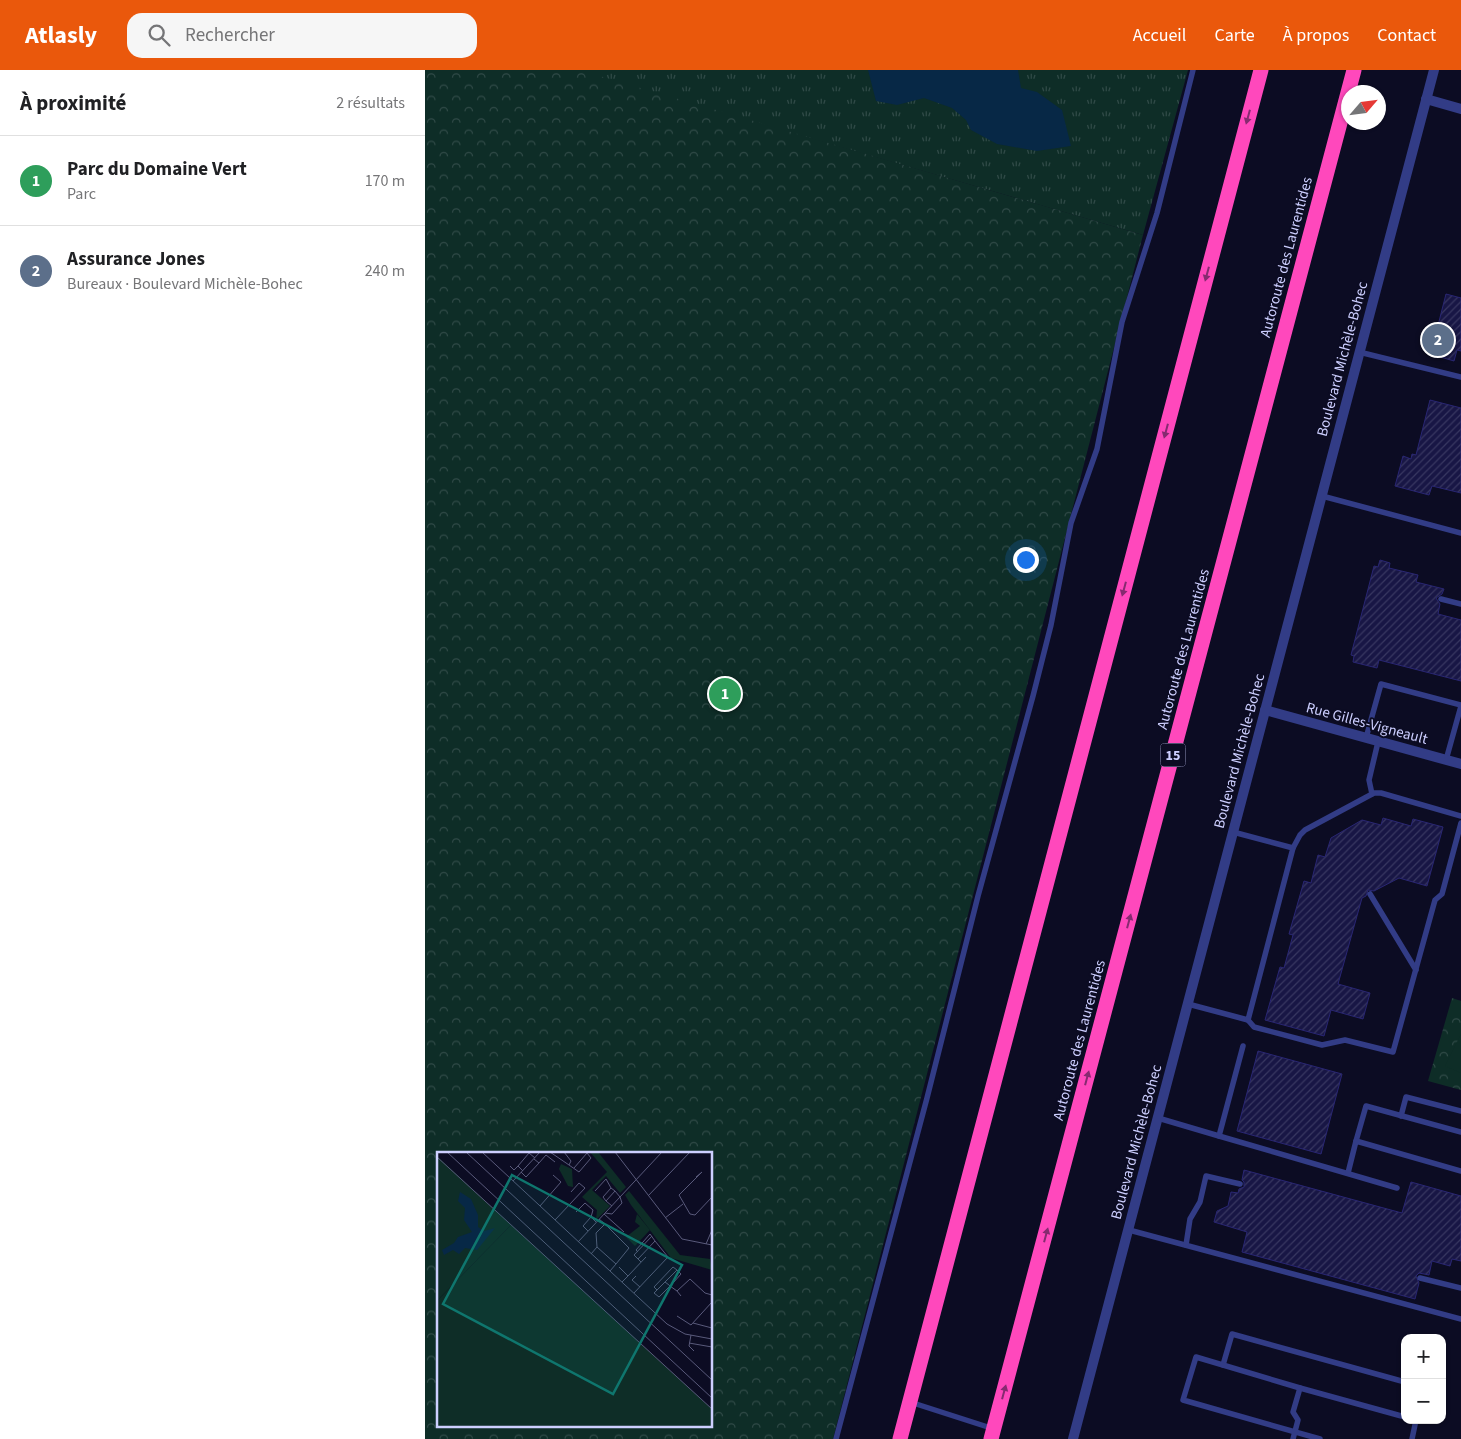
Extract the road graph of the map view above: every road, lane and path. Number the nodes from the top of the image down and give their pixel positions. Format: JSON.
{"nodes":[{"id":1,"x":1193,"y":70,"type":"edge"},
{"id":2,"x":1261,"y":70,"type":"edge"},
{"id":3,"x":1353,"y":70,"type":"edge"},
{"id":4,"x":1434,"y":70,"type":"edge"},
{"id":5,"x":1426,"y":99,"type":"junction"},
{"id":6,"x":1461,"y":109,"type":"edge"},
{"id":7,"x":1359,"y":352,"type":"junction"},
{"id":8,"x":1461,"y":378,"type":"edge"},
{"id":9,"x":1322,"y":496,"type":"junction"},
{"id":10,"x":1461,"y":533,"type":"edge"},
{"id":11,"x":1441,"y":599,"type":"dead end"},
{"id":12,"x":1461,"y":604,"type":"edge"},
{"id":13,"x":1461,"y":706,"type":"edge"},
{"id":14,"x":1265,"y":710,"type":"junction"},
{"id":15,"x":1365,"y":738,"type":"junction"},
{"id":16,"x":1378,"y":742,"type":"junction"},
{"id":17,"x":1446,"y":760,"type":"junction"},
{"id":18,"x":1461,"y":764,"type":"edge"},
{"id":19,"x":1372,"y":794,"type":"junction"},
{"id":20,"x":1461,"y":816,"type":"edge"},
{"id":21,"x":1461,"y":823,"type":"edge"},
{"id":22,"x":1233,"y":832,"type":"junction"},
{"id":23,"x":1293,"y":848,"type":"junction"},
{"id":24,"x":1370,"y":894,"type":"dead end"},
{"id":25,"x":1415,"y":970,"type":"junction"},
{"id":26,"x":1188,"y":1004,"type":"junction"},
{"id":27,"x":1249,"y":1020,"type":"junction"},
{"id":28,"x":1243,"y":1046,"type":"dead end"},
{"id":29,"x":1461,"y":1111,"type":"edge"},
{"id":30,"x":1401,"y":1116,"type":"junction"},
{"id":31,"x":1158,"y":1118,"type":"junction"},
{"id":32,"x":1461,"y":1132,"type":"edge"},
{"id":33,"x":1219,"y":1136,"type":"junction"},
{"id":34,"x":1356,"y":1141,"type":"junction"},
{"id":35,"x":1461,"y":1171,"type":"edge"},
{"id":36,"x":1348,"y":1174,"type":"junction"},
{"id":37,"x":1240,"y":1184,"type":"dead end"},
{"id":38,"x":1397,"y":1188,"type":"dead end"},
{"id":39,"x":1129,"y":1230,"type":"junction"},
{"id":40,"x":1186,"y":1245,"type":"junction"},
{"id":41,"x":1420,"y":1278,"type":"dead end"},
{"id":42,"x":1461,"y":1288,"type":"edge"},
{"id":43,"x":1461,"y":1319,"type":"edge"},
{"id":44,"x":1223,"y":1365,"type":"junction"},
{"id":45,"x":1401,"y":1381,"type":"edge"},
{"id":46,"x":1300,"y":1388,"type":"junction"},
{"id":47,"x":910,"y":1402,"type":"junction"},
{"id":48,"x":1401,"y":1416,"type":"edge"},
{"id":49,"x":1415,"y":1424,"type":"edge"},
{"id":50,"x":1295,"y":1432,"type":"junction"},
{"id":51,"x":993,"y":1434,"type":"edge"},
{"id":52,"x":835,"y":1439,"type":"edge"},
{"id":53,"x":900,"y":1439,"type":"edge"},
{"id":54,"x":1073,"y":1439,"type":"edge"},
{"id":55,"x":1293,"y":1439,"type":"edge"},
{"id":56,"x":1319,"y":1439,"type":"edge"},
{"id":57,"x":1412,"y":1439,"type":"edge"}],
"edges":[{"from":1,"to":52,"type":"lane"},
{"from":2,"to":47,"type":"highway","one_way":true},
{"from":51,"to":3,"type":"highway","name":"Autoroute des Laurentides","number":"15","one_way":true},
{"from":4,"to":5,"type":"street","name":"Boulevard Michèle-Bohec"},
{"from":5,"to":6,"type":"street"},
{"from":5,"to":7,"type":"street","name":"Boulevard Michèle-Bohec"},
{"from":7,"to":8,"type":"lane"},
{"from":7,"to":9,"type":"street","name":"Boulevard Michèle-Bohec"},
{"from":9,"to":10,"type":"lane"},
{"from":9,"to":14,"type":"street","name":"Boulevard Michèle-Bohec"},
{"from":11,"to":12,"type":"lane"},
{"from":13,"to":15,"type":"lane"},
{"from":13,"to":17,"type":"lane"},
{"from":14,"to":15,"type":"street","name":"Rue Gilles-Vigneault"},
{"from":14,"to":22,"type":"street","name":"Boulevard Michèle-Bohec"},
{"from":15,"to":16,"type":"street","name":"Rue Gilles-Vigneault"},
{"from":16,"to":17,"type":"street","name":"Rue Gilles-Vigneault"},
{"from":16,"to":19,"type":"lane"},
{"from":17,"to":18,"type":"street","name":"Rue Gilles-Vigneault"},
{"from":19,"to":20,"type":"lane"},
{"from":19,"to":23,"type":"lane"},
{"from":21,"to":25,"type":"lane"},
{"from":22,"to":23,"type":"lane"},
{"from":22,"to":26,"type":"street","name":"Boulevard Michèle-Bohec"},
{"from":23,"to":27,"type":"lane"},
{"from":24,"to":25,"type":"lane"},
{"from":25,"to":27,"type":"lane"},
{"from":26,"to":27,"type":"lane"},
{"from":26,"to":31,"type":"street","name":"Boulevard Michèle-Bohec"},
{"from":28,"to":33,"type":"lane"},
{"from":29,"to":30,"type":"lane"},
{"from":30,"to":32,"type":"lane"},
{"from":30,"to":34,"type":"lane"},
{"from":31,"to":33,"type":"lane"},
{"from":31,"to":39,"type":"street","name":"Boulevard Michèle-Bohec"},
{"from":33,"to":36,"type":"lane"},
{"from":34,"to":35,"type":"lane"},
{"from":34,"to":36,"type":"lane"},
{"from":36,"to":38,"type":"lane"},
{"from":37,"to":40,"type":"lane"},
{"from":39,"to":40,"type":"lane"},
{"from":39,"to":54,"type":"street","name":"Boulevard Michèle-Bohec"},
{"from":40,"to":43,"type":"lane"},
{"from":41,"to":42,"type":"lane"},
{"from":44,"to":45,"type":"lane"},
{"from":44,"to":46,"type":"lane"},
{"from":44,"to":50,"type":"lane"},
{"from":46,"to":48,"type":"lane"},
{"from":46,"to":50,"type":"lane"},
{"from":47,"to":51,"type":"lane"},
{"from":47,"to":53,"type":"highway"},
{"from":49,"to":57,"type":"lane"},
{"from":50,"to":55,"type":"lane"},
{"from":50,"to":56,"type":"lane"}]}
